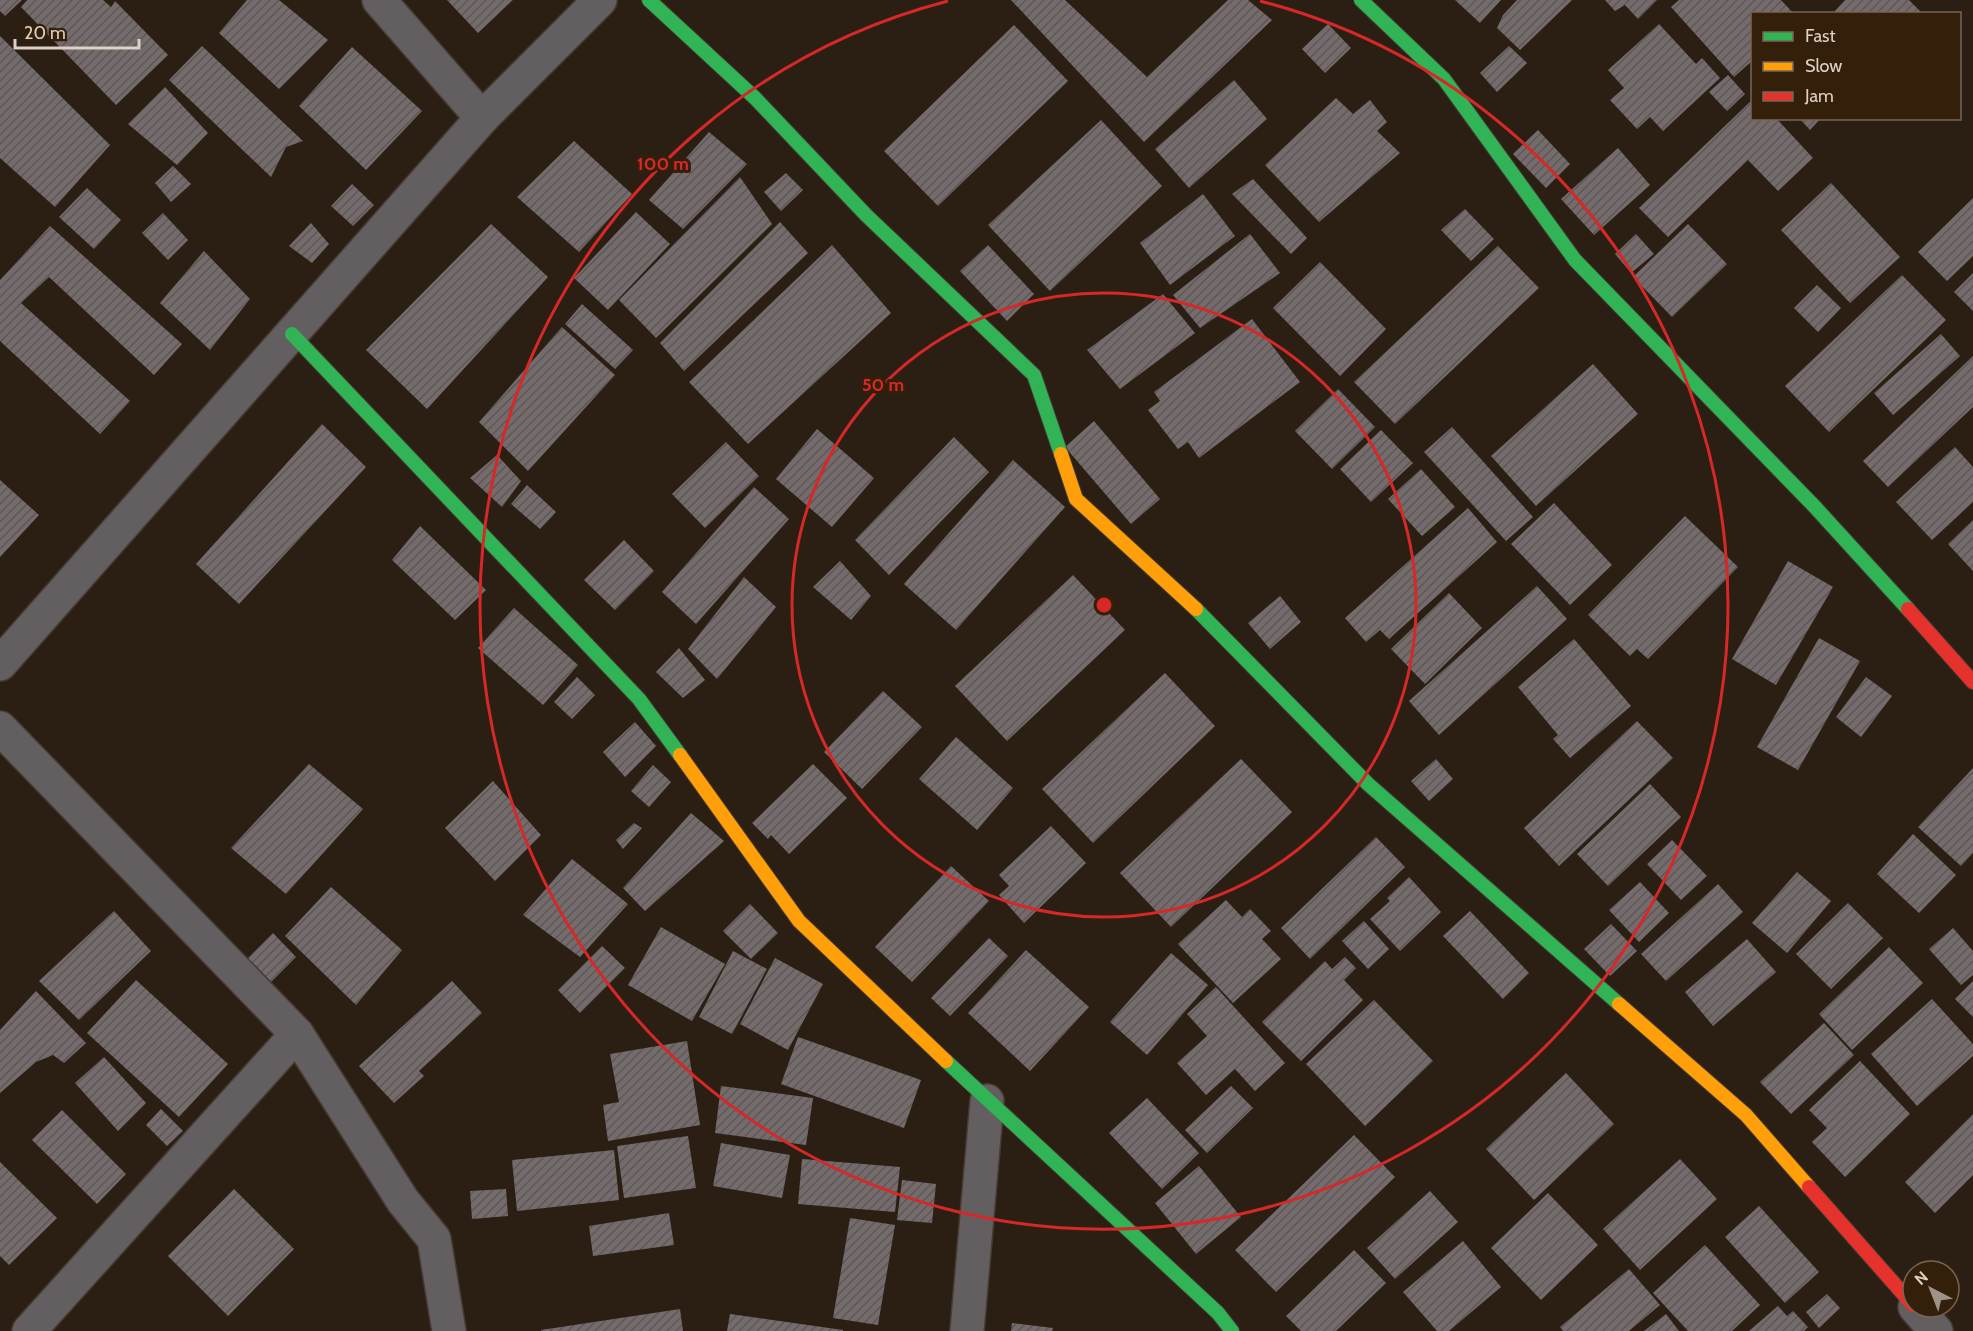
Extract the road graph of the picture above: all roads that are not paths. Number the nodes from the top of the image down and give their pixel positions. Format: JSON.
{"nodes":[{"id":1,"x":379,"y":0,"type":"edge"},
{"id":2,"x":600,"y":0,"type":"edge"},
{"id":3,"x":649,"y":0,"type":"edge"},
{"id":4,"x":1361,"y":0,"type":"edge"},
{"id":5,"x":482,"y":118,"type":"junction"},
{"id":6,"x":291,"y":334,"type":"junction"},
{"id":7,"x":0,"y":664,"type":"edge"},
{"id":8,"x":1973,"y":682,"type":"edge"},
{"id":9,"x":0,"y":728,"type":"edge"},
{"id":10,"x":297,"y":1034,"type":"junction"},
{"id":11,"x":987,"y":1101,"type":"junction"},
{"id":12,"x":1901,"y":1291,"type":"edge"},
{"id":13,"x":1925,"y":1319,"type":"edge"},
{"id":14,"x":29,"y":1331,"type":"edge"},
{"id":15,"x":449,"y":1331,"type":"edge"},
{"id":16,"x":967,"y":1331,"type":"edge"},
{"id":17,"x":1232,"y":1331,"type":"edge"},
{"id":18,"x":1936,"y":1331,"type":"edge"}],
"edges":[{"from":1,"to":5,"type":"street"},
{"from":2,"to":5,"type":"street"},
{"from":3,"to":12,"type":"street"},
{"from":4,"to":8,"type":"street"},
{"from":5,"to":6,"type":"street"},
{"from":6,"to":7,"type":"street"},
{"from":6,"to":11,"type":"street"},
{"from":9,"to":10,"type":"street"},
{"from":10,"to":14,"type":"street"},
{"from":10,"to":15,"type":"street"},
{"from":11,"to":16,"type":"street"},
{"from":11,"to":17,"type":"street"},
{"from":13,"to":18,"type":"street"}]}
